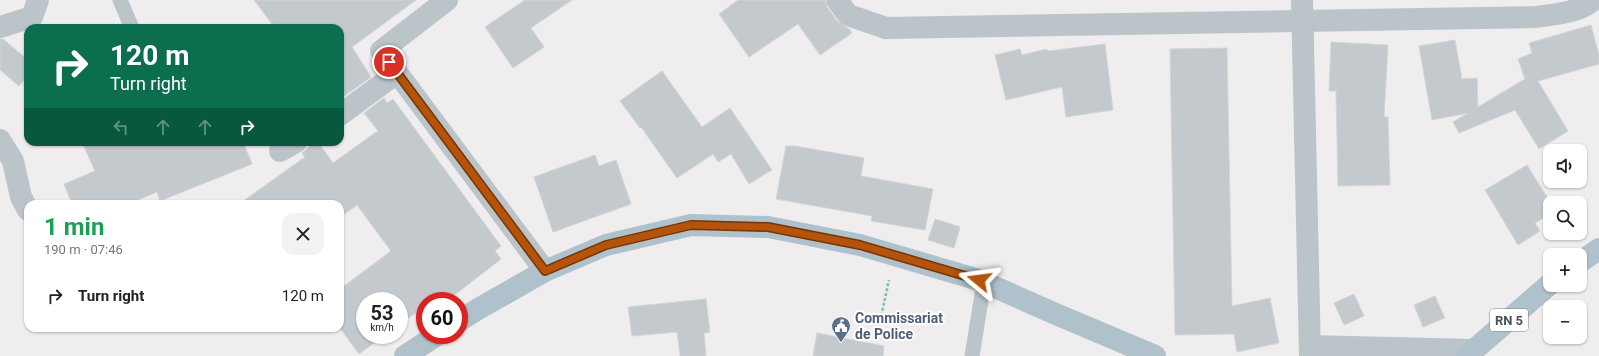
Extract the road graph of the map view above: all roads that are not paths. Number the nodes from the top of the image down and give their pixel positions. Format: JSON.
{"nodes":[{"id":1,"x":38,"y":0,"type":"edge"},
{"id":2,"x":120,"y":0,"type":"edge"},
{"id":3,"x":447,"y":0,"type":"edge"},
{"id":4,"x":837,"y":0,"type":"edge"},
{"id":5,"x":1593,"y":0,"type":"edge"},
{"id":6,"x":1302,"y":10,"type":"edge"},
{"id":7,"x":130,"y":24,"type":"edge"},
{"id":8,"x":0,"y":27,"type":"edge"},
{"id":9,"x":397,"y":73,"type":"junction"},
{"id":10,"x":344,"y":112,"type":"edge"},
{"id":11,"x":0,"y":140,"type":"edge"},
{"id":12,"x":24,"y":202,"type":"edge"},
{"id":13,"x":1599,"y":249,"type":"edge"},
{"id":14,"x":1587,"y":257,"type":"edge"},
{"id":15,"x":545,"y":271,"type":"junction"},
{"id":16,"x":984,"y":282,"type":"junction"},
{"id":17,"x":1543,"y":290,"type":"edge"},
{"id":18,"x":468,"y":315,"type":"edge"},
{"id":19,"x":423,"y":344,"type":"edge"},
{"id":20,"x":1310,"y":351,"type":"edge"},
{"id":21,"x":1471,"y":353,"type":"edge"},
{"id":22,"x":1149,"y":355,"type":"edge"},
{"id":23,"x":405,"y":356,"type":"edge"},
{"id":24,"x":972,"y":356,"type":"edge"}],
"edges":[{"from":1,"to":8,"type":"street"},
{"from":2,"to":7,"type":"lane"},
{"from":3,"to":9,"type":"street"},
{"from":4,"to":6,"type":"street"},
{"from":5,"to":6,"type":"street"},
{"from":6,"to":20,"type":"street"},
{"from":9,"to":10,"type":"street"},
{"from":9,"to":15,"type":"street"},
{"from":11,"to":12,"type":"street"},
{"from":13,"to":14,"type":"main road"},
{"from":15,"to":16,"type":"main road"},
{"from":15,"to":18,"type":"main road"},
{"from":16,"to":22,"type":"main road"},
{"from":16,"to":24,"type":"lane"},
{"from":17,"to":21,"type":"main road","number":"RN 5"},
{"from":19,"to":23,"type":"main road"},
{"from":20,"to":21,"type":"street"}]}
